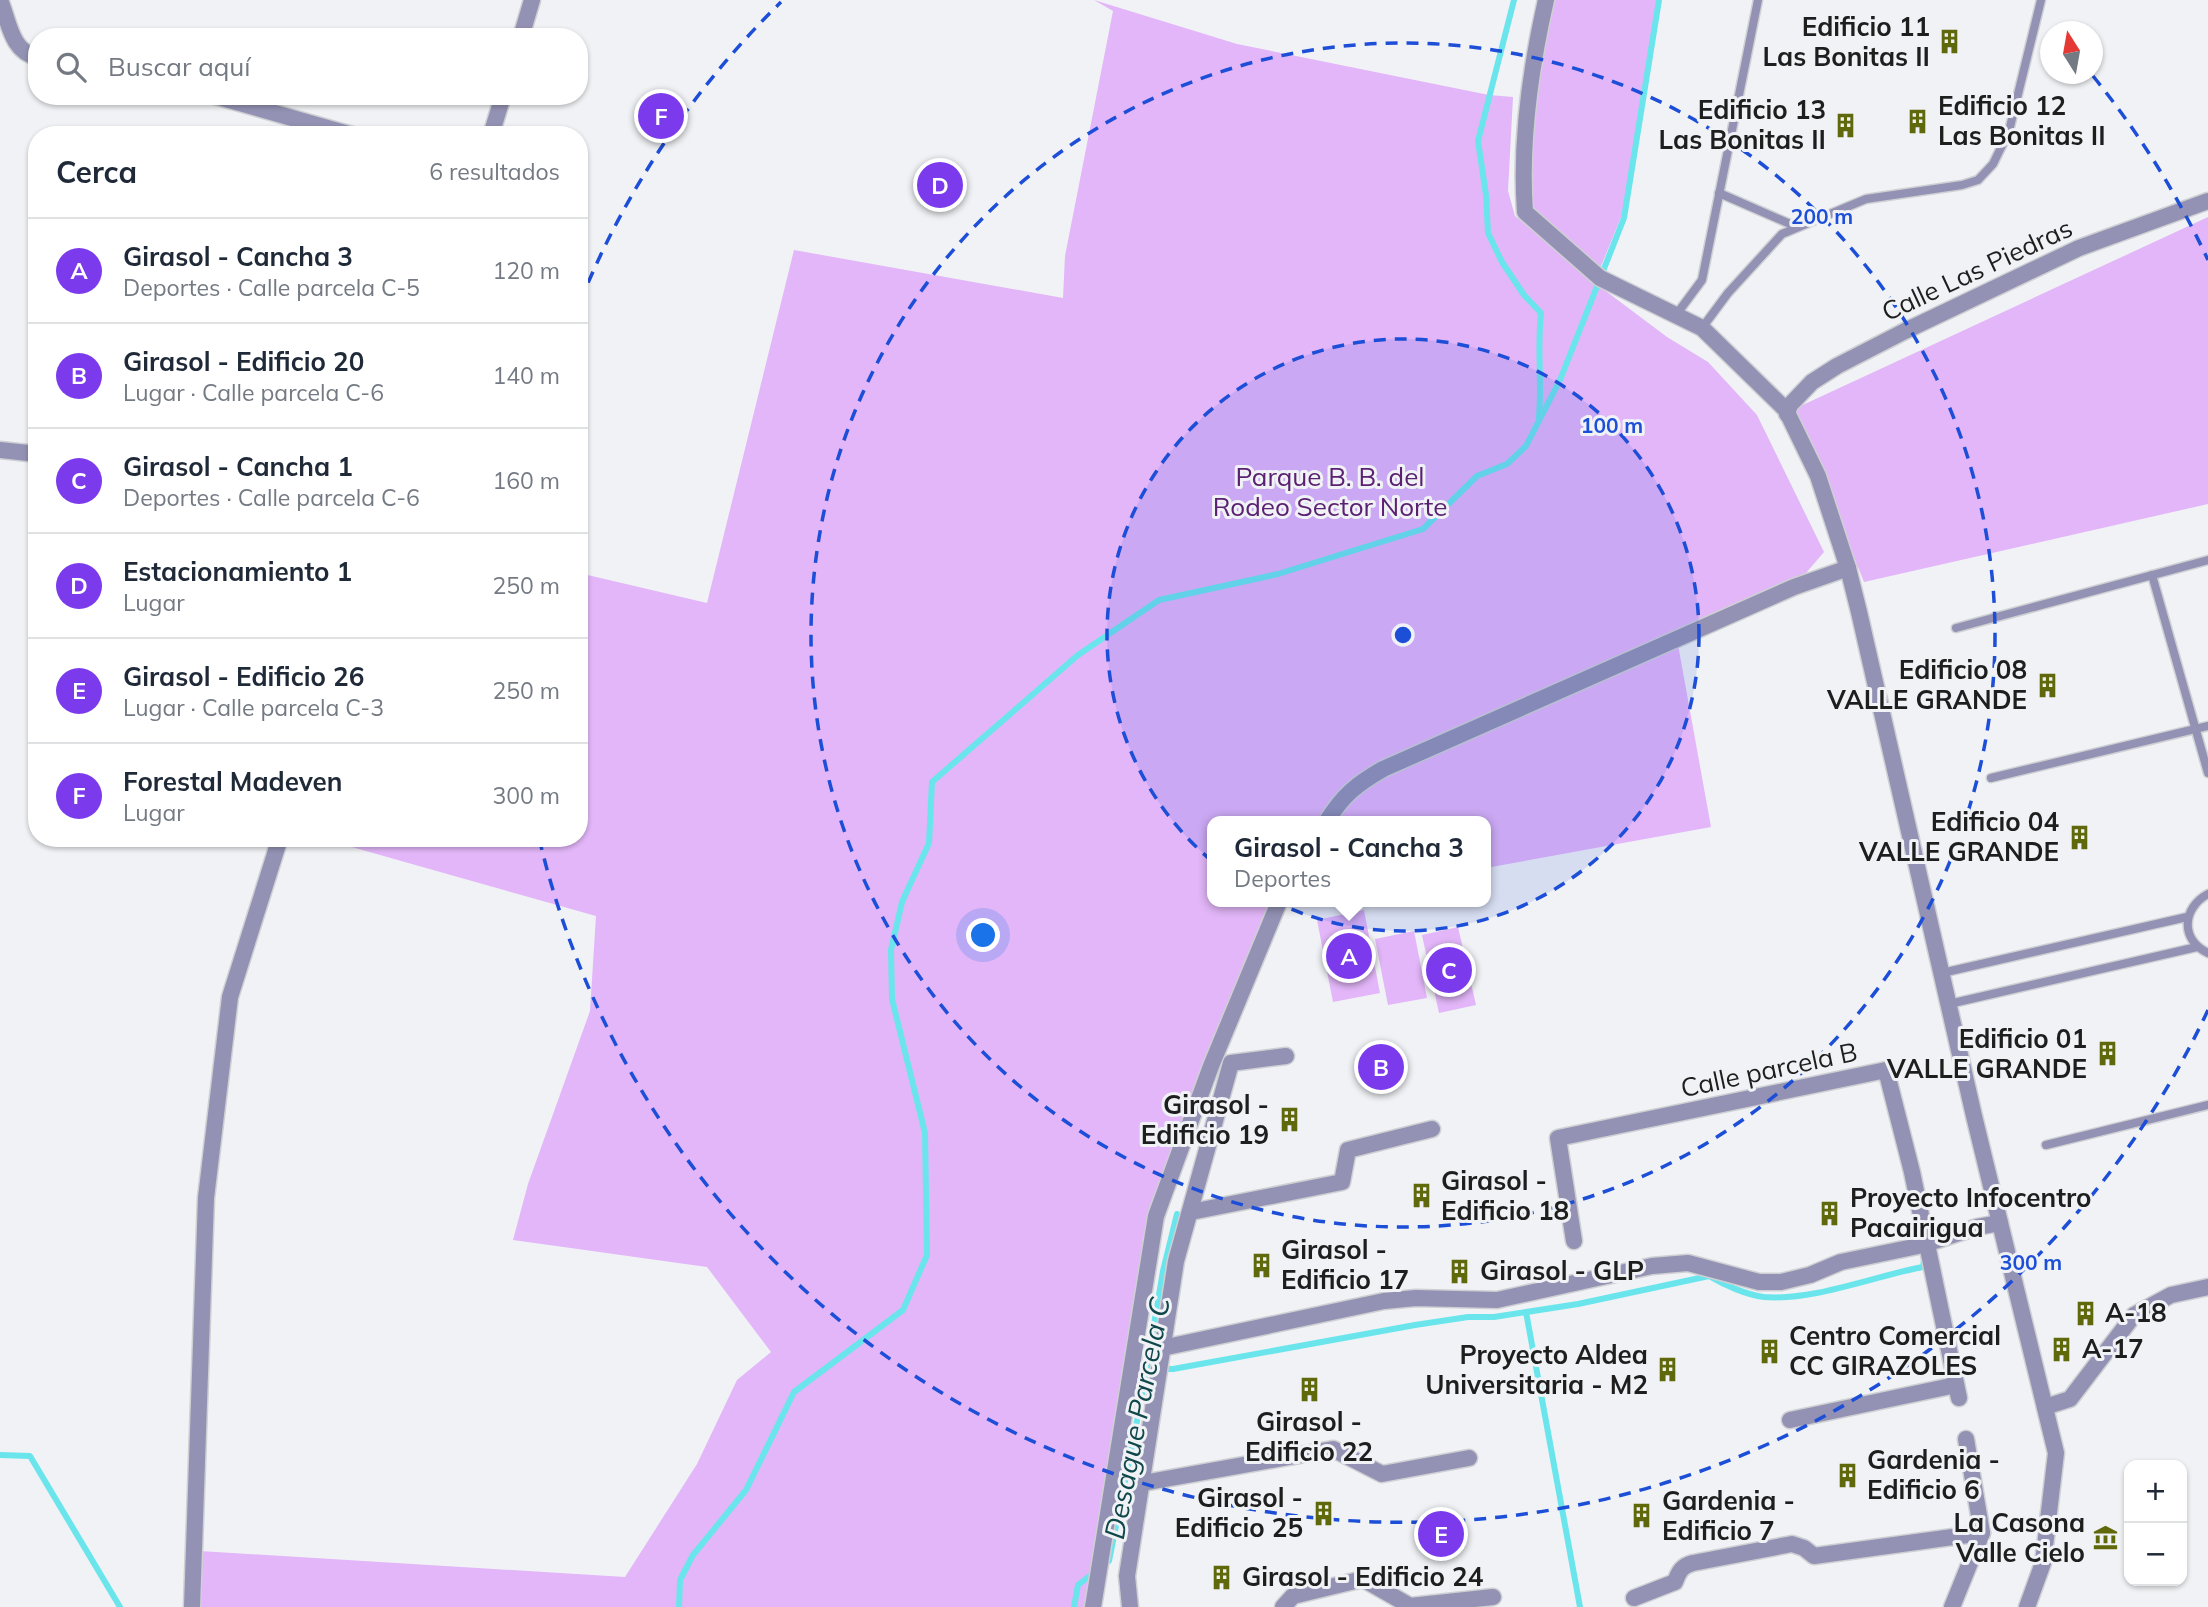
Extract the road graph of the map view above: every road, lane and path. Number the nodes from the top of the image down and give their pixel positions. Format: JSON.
{"nodes":[{"id":1,"x":0,"y":0,"type":"edge"},
{"id":2,"x":532,"y":0,"type":"edge"},
{"id":3,"x":1546,"y":0,"type":"edge"},
{"id":4,"x":1758,"y":0,"type":"edge"},
{"id":5,"x":2041,"y":0,"type":"edge"},
{"id":6,"x":524,"y":28,"type":"edge"},
{"id":7,"x":28,"y":55,"type":"edge"},
{"id":8,"x":247,"y":105,"type":"edge"},
{"id":9,"x":500,"y":105,"type":"edge"},
{"id":10,"x":320,"y":126,"type":"edge"},
{"id":11,"x":494,"y":126,"type":"edge"},
{"id":12,"x":1719,"y":193,"type":"junction"},
{"id":13,"x":2208,"y":201,"type":"edge"},
{"id":14,"x":1797,"y":228,"type":"junction"},
{"id":15,"x":1676,"y":315,"type":"junction"},
{"id":16,"x":1702,"y":328,"type":"junction"},
{"id":17,"x":1787,"y":414,"type":"junction"},
{"id":18,"x":0,"y":450,"type":"edge"},
{"id":19,"x":28,"y":453,"type":"edge"},
{"id":20,"x":2208,"y":560,"type":"edge"},
{"id":21,"x":1848,"y":568,"type":"junction"},
{"id":22,"x":2152,"y":575,"type":"junction"},
{"id":23,"x":1956,"y":628,"type":"dead end"},
{"id":24,"x":2208,"y":726,"type":"edge"},
{"id":25,"x":2196,"y":729,"type":"junction"},
{"id":26,"x":2208,"y":773,"type":"edge"},
{"id":27,"x":1991,"y":778,"type":"dead end"},
{"id":28,"x":1330,"y":816,"type":"edge"},
{"id":29,"x":277,"y":847,"type":"edge"},
{"id":30,"x":2208,"y":894,"type":"edge"},
{"id":31,"x":1277,"y":907,"type":"edge"},
{"id":32,"x":2188,"y":917,"type":"junction"},
{"id":33,"x":2197,"y":947,"type":"junction"},
{"id":34,"x":2208,"y":953,"type":"edge"},
{"id":35,"x":1942,"y":973,"type":"junction"},
{"id":36,"x":1950,"y":1004,"type":"junction"},
{"id":37,"x":1286,"y":1056,"type":"dead end"},
{"id":38,"x":2208,"y":1105,"type":"edge"},
{"id":39,"x":1432,"y":1129,"type":"dead end"},
{"id":40,"x":2046,"y":1145,"type":"dead end"},
{"id":41,"x":1191,"y":1212,"type":"junction"},
{"id":42,"x":2000,"y":1223,"type":"junction"},
{"id":43,"x":1574,"y":1241,"type":"dead end"},
{"id":44,"x":1927,"y":1244,"type":"junction"},
{"id":45,"x":2208,"y":1287,"type":"edge"},
{"id":46,"x":1163,"y":1348,"type":"junction"},
{"id":47,"x":2045,"y":1407,"type":"junction"},
{"id":48,"x":1790,"y":1420,"type":"dead end"},
{"id":49,"x":1966,"y":1439,"type":"dead end"},
{"id":50,"x":1469,"y":1458,"type":"dead end"},
{"id":51,"x":1143,"y":1483,"type":"junction"},
{"id":52,"x":1982,"y":1533,"type":"junction"},
{"id":53,"x":1493,"y":1597,"type":"dead end"},
{"id":54,"x":1634,"y":1598,"type":"dead end"},
{"id":55,"x":192,"y":1607,"type":"edge"},
{"id":56,"x":1093,"y":1607,"type":"edge"},
{"id":57,"x":1130,"y":1607,"type":"edge"},
{"id":58,"x":1283,"y":1607,"type":"edge"},
{"id":59,"x":1952,"y":1607,"type":"edge"},
{"id":60,"x":2027,"y":1607,"type":"edge"}],
"edges":[{"from":1,"to":7,"type":"street"},
{"from":2,"to":6,"type":"street"},
{"from":3,"to":15,"type":"street"},
{"from":4,"to":12,"type":"lane"},
{"from":5,"to":14,"type":"lane"},
{"from":8,"to":10,"type":"street"},
{"from":9,"to":11,"type":"street"},
{"from":12,"to":14,"type":"lane"},
{"from":12,"to":15,"type":"lane"},
{"from":13,"to":17,"type":"street","name":"Calle Las Piedras"},
{"from":14,"to":16,"type":"lane"},
{"from":15,"to":16,"type":"street"},
{"from":16,"to":17,"type":"street"},
{"from":17,"to":21,"type":"street"},
{"from":18,"to":19,"type":"street"},
{"from":20,"to":22,"type":"lane"},
{"from":21,"to":28,"type":"street"},
{"from":21,"to":35,"type":"street"},
{"from":22,"to":23,"type":"lane"},
{"from":22,"to":25,"type":"lane"},
{"from":24,"to":25,"type":"lane"},
{"from":25,"to":26,"type":"lane"},
{"from":25,"to":27,"type":"lane"},
{"from":29,"to":55,"type":"street"},
{"from":30,"to":32,"type":"lane"},
{"from":31,"to":56,"type":"street"},
{"from":32,"to":33,"type":"lane"},
{"from":32,"to":35,"type":"lane"},
{"from":33,"to":34,"type":"lane"},
{"from":33,"to":36,"type":"lane"},
{"from":35,"to":36,"type":"street"},
{"from":36,"to":42,"type":"street"},
{"from":37,"to":41,"type":"street"},
{"from":38,"to":40,"type":"lane"},
{"from":39,"to":41,"type":"street"},
{"from":41,"to":46,"type":"street"},
{"from":42,"to":44,"type":"street"},
{"from":42,"to":47,"type":"street"},
{"from":43,"to":44,"type":"street","name":"Calle parcela B"},
{"from":44,"to":46,"type":"street"},
{"from":44,"to":48,"type":"street","name":"Calle parcela B"},
{"from":45,"to":47,"type":"street"},
{"from":46,"to":51,"type":"street"},
{"from":47,"to":60,"type":"street"},
{"from":49,"to":52,"type":"street"},
{"from":50,"to":51,"type":"street"},
{"from":51,"to":57,"type":"street"},
{"from":52,"to":54,"type":"street"},
{"from":52,"to":59,"type":"street"},
{"from":53,"to":58,"type":"street"}]}
